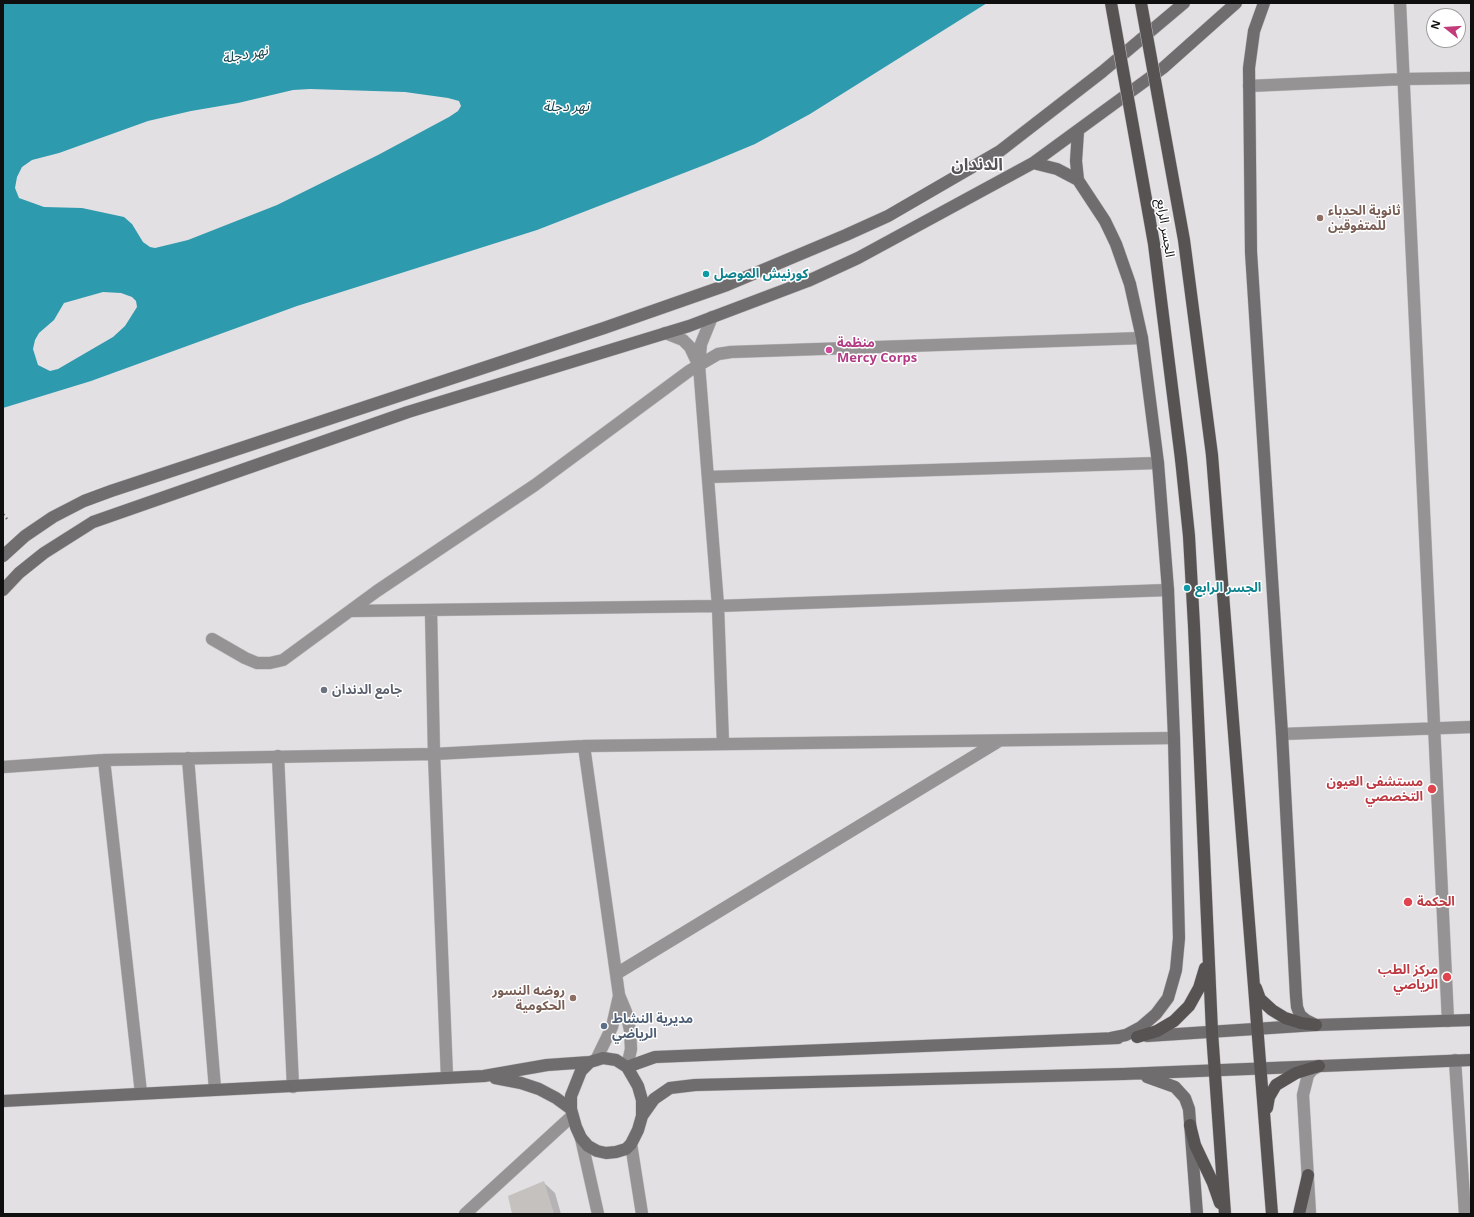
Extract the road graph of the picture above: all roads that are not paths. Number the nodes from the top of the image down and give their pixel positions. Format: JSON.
{"nodes":[{"id":1,"x":1111,"y":3,"type":"edge"},
{"id":2,"x":1142,"y":3,"type":"edge"},
{"id":3,"x":1184,"y":3,"type":"edge"},
{"id":4,"x":1236,"y":3,"type":"edge"},
{"id":5,"x":1264,"y":3,"type":"edge"},
{"id":6,"x":1400,"y":3,"type":"edge"},
{"id":7,"x":1471,"y":78,"type":"edge"},
{"id":8,"x":1404,"y":79,"type":"junction"},
{"id":9,"x":1249,"y":86,"type":"junction"},
{"id":10,"x":1078,"y":132,"type":"junction"},
{"id":11,"x":1033,"y":163,"type":"junction"},
{"id":12,"x":1078,"y":180,"type":"junction"},
{"id":13,"x":712,"y":318,"type":"junction"},
{"id":14,"x":665,"y":333,"type":"junction"},
{"id":15,"x":1142,"y":338,"type":"junction"},
{"id":16,"x":699,"y":365,"type":"junction"},
{"id":17,"x":1158,"y":463,"type":"junction"},
{"id":18,"x":708,"y":476,"type":"junction"},
{"id":19,"x":3,"y":556,"type":"edge"},
{"id":20,"x":3,"y":590,"type":"edge"},
{"id":21,"x":1168,"y":590,"type":"junction"},
{"id":22,"x":718,"y":606,"type":"junction"},
{"id":23,"x":431,"y":610,"type":"junction"},
{"id":24,"x":350,"y":611,"type":"junction"},
{"id":25,"x":212,"y":639,"type":"dead end"},
{"id":26,"x":1471,"y":727,"type":"edge"},
{"id":27,"x":1435,"y":728,"type":"junction"},
{"id":28,"x":1282,"y":734,"type":"junction"},
{"id":29,"x":1174,"y":738,"type":"junction"},
{"id":30,"x":1000,"y":740,"type":"junction"},
{"id":31,"x":723,"y":744,"type":"junction"},
{"id":32,"x":584,"y":746,"type":"junction"},
{"id":33,"x":434,"y":754,"type":"junction"},
{"id":34,"x":278,"y":756,"type":"junction"},
{"id":35,"x":188,"y":758,"type":"junction"},
{"id":36,"x":104,"y":760,"type":"junction"},
{"id":37,"x":3,"y":767,"type":"edge"},
{"id":38,"x":1207,"y":943,"type":"junction"},
{"id":39,"x":616,"y":974,"type":"junction"},
{"id":40,"x":1252,"y":976,"type":"junction"},
{"id":41,"x":619,"y":995,"type":"junction"},
{"id":42,"x":1471,"y":1020,"type":"edge"},
{"id":43,"x":1448,"y":1021,"type":"junction"},
{"id":44,"x":1316,"y":1025,"type":"junction"},
{"id":45,"x":1257,"y":1029,"type":"junction"},
{"id":46,"x":1212,"y":1032,"type":"junction"},
{"id":47,"x":1137,"y":1037,"type":"junction"},
{"id":48,"x":1111,"y":1038,"type":"junction"},
{"id":49,"x":1455,"y":1060,"type":"junction"},
{"id":50,"x":1471,"y":1060,"type":"edge"},
{"id":51,"x":593,"y":1061,"type":"junction"},
{"id":52,"x":1319,"y":1066,"type":"junction"},
{"id":53,"x":627,"y":1067,"type":"junction"},
{"id":54,"x":1261,"y":1068,"type":"junction"},
{"id":55,"x":1214,"y":1070,"type":"junction"},
{"id":56,"x":1132,"y":1074,"type":"junction"},
{"id":57,"x":484,"y":1076,"type":"junction"},
{"id":58,"x":447,"y":1077,"type":"junction"},
{"id":59,"x":293,"y":1086,"type":"junction"},
{"id":60,"x":215,"y":1089,"type":"junction"},
{"id":61,"x":141,"y":1093,"type":"junction"},
{"id":62,"x":3,"y":1101,"type":"edge"},
{"id":63,"x":572,"y":1113,"type":"junction"},
{"id":64,"x":642,"y":1116,"type":"junction"},
{"id":65,"x":1190,"y":1126,"type":"junction"},
{"id":66,"x":1266,"y":1135,"type":"junction"},
{"id":67,"x":581,"y":1138,"type":"junction"},
{"id":68,"x":631,"y":1144,"type":"junction"},
{"id":69,"x":1308,"y":1175,"type":"junction"},
{"id":70,"x":465,"y":1214,"type":"edge"},
{"id":71,"x":598,"y":1214,"type":"edge"},
{"id":72,"x":642,"y":1214,"type":"edge"},
{"id":73,"x":1197,"y":1214,"type":"edge"},
{"id":74,"x":1224,"y":1214,"type":"edge"},
{"id":75,"x":1272,"y":1214,"type":"edge"},
{"id":76,"x":1299,"y":1214,"type":"edge"},
{"id":77,"x":1310,"y":1214,"type":"edge"},
{"id":78,"x":1465,"y":1214,"type":"edge"}],
"edges":[{"from":1,"to":38,"type":"main road","name":"الجسر الرابع","bridge":true},
{"from":2,"to":40,"type":"main road","name":"الجسر الرابع","bridge":true},
{"from":3,"to":19,"type":"street"},
{"from":4,"to":10,"type":"street"},
{"from":5,"to":9,"type":"street"},
{"from":6,"to":8,"type":"street"},
{"from":7,"to":8,"type":"street"},
{"from":8,"to":9,"type":"street"},
{"from":8,"to":27,"type":"street"},
{"from":9,"to":28,"type":"street"},
{"from":10,"to":11,"type":"street"},
{"from":10,"to":12,"type":"street"},
{"from":11,"to":12,"type":"street"},
{"from":11,"to":13,"type":"street"},
{"from":12,"to":15,"type":"street"},
{"from":13,"to":14,"type":"street"},
{"from":13,"to":16,"type":"street"},
{"from":14,"to":16,"type":"street"},
{"from":14,"to":20,"type":"street"},
{"from":15,"to":16,"type":"street"},
{"from":15,"to":17,"type":"street"},
{"from":16,"to":18,"type":"street"},
{"from":16,"to":24,"type":"street"},
{"from":17,"to":18,"type":"street"},
{"from":17,"to":21,"type":"street"},
{"from":18,"to":22,"type":"street"},
{"from":21,"to":22,"type":"street"},
{"from":21,"to":29,"type":"street"},
{"from":22,"to":23,"type":"street"},
{"from":22,"to":31,"type":"street"},
{"from":23,"to":24,"type":"street"},
{"from":23,"to":33,"type":"street"},
{"from":24,"to":25,"type":"street"},
{"from":26,"to":27,"type":"street"},
{"from":27,"to":28,"type":"street"},
{"from":27,"to":43,"type":"street"},
{"from":28,"to":44,"type":"street"},
{"from":29,"to":30,"type":"street"},
{"from":29,"to":48,"type":"street"},
{"from":30,"to":31,"type":"street"},
{"from":30,"to":39,"type":"street"},
{"from":31,"to":32,"type":"street"},
{"from":32,"to":33,"type":"street"},
{"from":32,"to":39,"type":"street"},
{"from":33,"to":34,"type":"street"},
{"from":33,"to":58,"type":"street"},
{"from":34,"to":35,"type":"street"},
{"from":34,"to":59,"type":"street"},
{"from":35,"to":36,"type":"street"},
{"from":35,"to":60,"type":"street"},
{"from":36,"to":37,"type":"street"},
{"from":36,"to":61,"type":"street"},
{"from":38,"to":46,"type":"main road"},
{"from":38,"to":47,"type":"main road"},
{"from":39,"to":41,"type":"street"},
{"from":40,"to":44,"type":"main road"},
{"from":40,"to":45,"type":"main road"},
{"from":41,"to":51,"type":"street"},
{"from":41,"to":53,"type":"street"},
{"from":42,"to":43,"type":"street"},
{"from":43,"to":44,"type":"street"},
{"from":44,"to":45,"type":"street"},
{"from":45,"to":46,"type":"street"},
{"from":45,"to":54,"type":"main road"},
{"from":46,"to":47,"type":"street"},
{"from":46,"to":55,"type":"main road"},
{"from":47,"to":48,"type":"street"},
{"from":48,"to":53,"type":"street"},
{"from":49,"to":50,"type":"street"},
{"from":49,"to":52,"type":"street"},
{"from":49,"to":78,"type":"street"},
{"from":51,"to":53,"type":"street"},
{"from":51,"to":57,"type":"street"},
{"from":51,"to":63,"type":"street"},
{"from":52,"to":54,"type":"street"},
{"from":52,"to":66,"type":"main road"},
{"from":52,"to":69,"type":"street"},
{"from":53,"to":64,"type":"street"},
{"from":54,"to":55,"type":"street"},
{"from":54,"to":66,"type":"main road"},
{"from":55,"to":56,"type":"street"},
{"from":55,"to":74,"type":"main road"},
{"from":56,"to":64,"type":"street"},
{"from":56,"to":65,"type":"street"},
{"from":57,"to":58,"type":"street"},
{"from":57,"to":63,"type":"street"},
{"from":58,"to":59,"type":"street"},
{"from":59,"to":60,"type":"street"},
{"from":60,"to":61,"type":"street"},
{"from":61,"to":62,"type":"street"},
{"from":63,"to":67,"type":"street"},
{"from":63,"to":70,"type":"street"},
{"from":64,"to":68,"type":"street"},
{"from":65,"to":73,"type":"street"},
{"from":65,"to":74,"type":"main road"},
{"from":66,"to":75,"type":"main road"},
{"from":67,"to":68,"type":"street"},
{"from":67,"to":71,"type":"street"},
{"from":68,"to":72,"type":"street"},
{"from":69,"to":76,"type":"main road"},
{"from":69,"to":77,"type":"street"}]}
